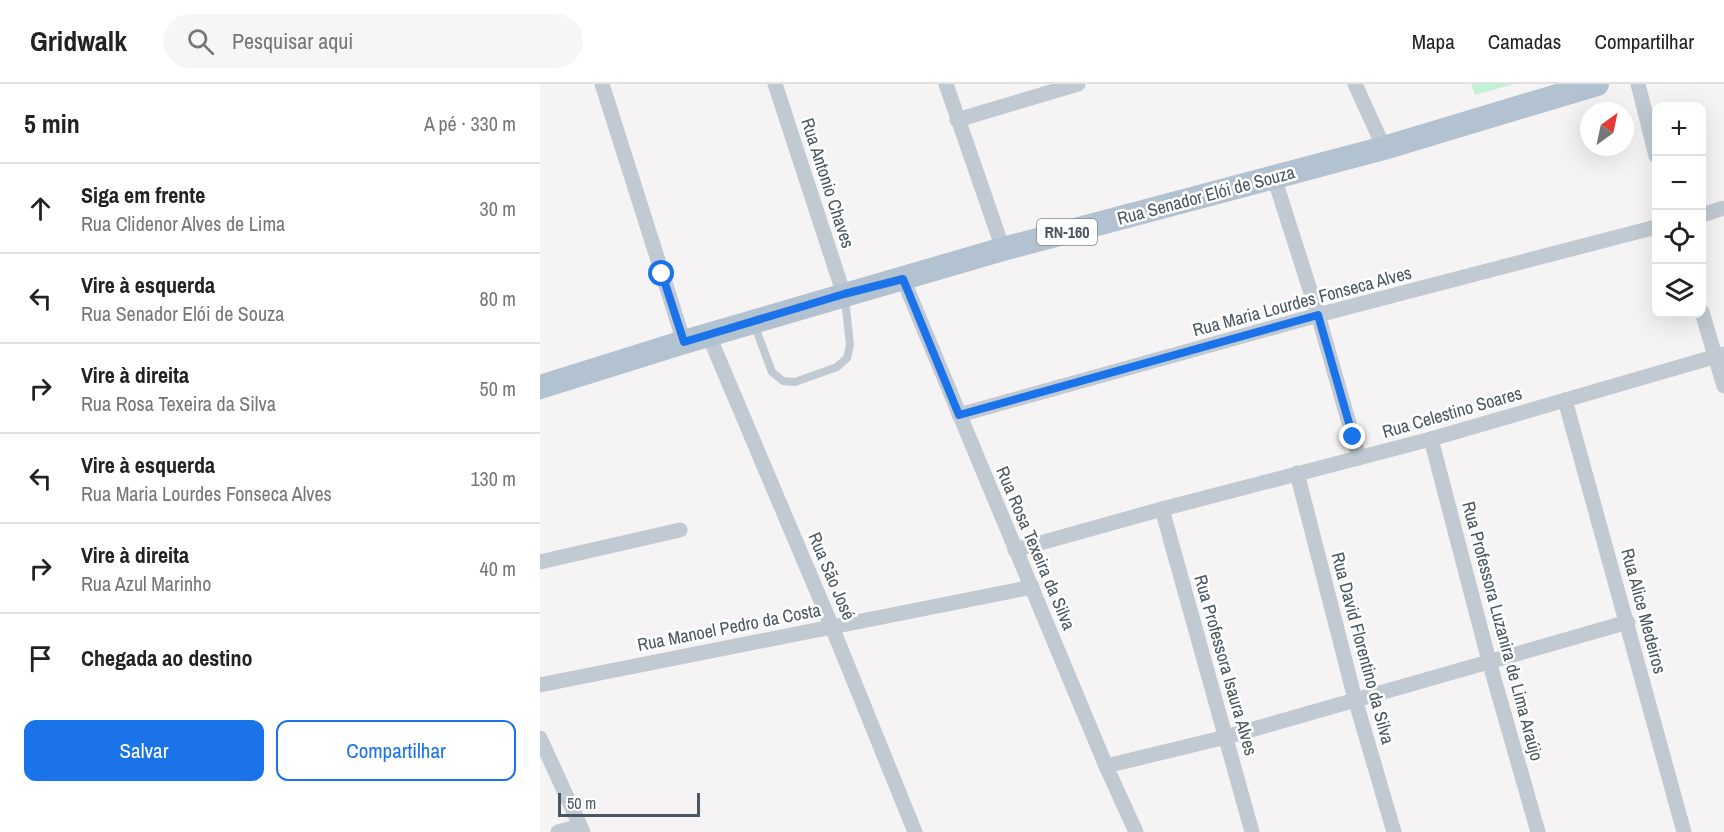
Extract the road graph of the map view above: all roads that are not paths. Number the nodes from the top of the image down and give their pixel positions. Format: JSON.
{"nodes":[{"id":1,"x":602,"y":84,"type":"edge"},
{"id":2,"x":775,"y":84,"type":"edge"},
{"id":3,"x":946,"y":84,"type":"edge"},
{"id":4,"x":1078,"y":84,"type":"edge"},
{"id":5,"x":1355,"y":84,"type":"edge"},
{"id":6,"x":1597,"y":84,"type":"edge"},
{"id":7,"x":1638,"y":84,"type":"edge"},
{"id":8,"x":957,"y":120,"type":"junction"},
{"id":9,"x":1652,"y":140,"type":"edge"},
{"id":10,"x":1384,"y":148,"type":"junction"},
{"id":11,"x":1274,"y":177,"type":"junction"},
{"id":12,"x":1724,"y":208,"type":"edge"},
{"id":13,"x":1706,"y":213,"type":"edge"},
{"id":14,"x":1652,"y":228,"type":"edge"},
{"id":15,"x":1003,"y":249,"type":"junction"},
{"id":16,"x":903,"y":279,"type":"junction"},
{"id":17,"x":844,"y":294,"type":"junction"},
{"id":18,"x":1318,"y":315,"type":"junction"},
{"id":19,"x":1704,"y":318,"type":"edge"},
{"id":20,"x":753,"y":322,"type":"junction"},
{"id":21,"x":709,"y":336,"type":"junction"},
{"id":22,"x":684,"y":342,"type":"junction"},
{"id":23,"x":1720,"y":356,"type":"edge"},
{"id":24,"x":1724,"y":386,"type":"edge"},
{"id":25,"x":540,"y":387,"type":"edge"},
{"id":26,"x":1565,"y":400,"type":"junction"},
{"id":27,"x":959,"y":415,"type":"junction"},
{"id":28,"x":1431,"y":439,"type":"junction"},
{"id":29,"x":1359,"y":458,"type":"junction"},
{"id":30,"x":1297,"y":473,"type":"junction"},
{"id":31,"x":1162,"y":509,"type":"junction"},
{"id":32,"x":680,"y":530,"type":"dead end"},
{"id":33,"x":1016,"y":550,"type":"junction"},
{"id":34,"x":540,"y":562,"type":"edge"},
{"id":35,"x":1032,"y":587,"type":"junction"},
{"id":36,"x":1628,"y":622,"type":"junction"},
{"id":37,"x":832,"y":627,"type":"junction"},
{"id":38,"x":1489,"y":661,"type":"junction"},
{"id":39,"x":540,"y":685,"type":"edge"},
{"id":40,"x":1355,"y":699,"type":"junction"},
{"id":41,"x":1226,"y":737,"type":"junction"},
{"id":42,"x":540,"y":738,"type":"edge"},
{"id":43,"x":1106,"y":766,"type":"junction"},
{"id":44,"x":581,"y":829,"type":"edge"},
{"id":45,"x":558,"y":832,"type":"edge"},
{"id":46,"x":915,"y":832,"type":"edge"},
{"id":47,"x":1136,"y":832,"type":"edge"},
{"id":48,"x":1252,"y":832,"type":"edge"},
{"id":49,"x":1394,"y":832,"type":"edge"},
{"id":50,"x":1538,"y":832,"type":"edge"},
{"id":51,"x":1684,"y":832,"type":"edge"}],
"edges":[{"from":1,"to":22,"type":"street"},
{"from":2,"to":17,"type":"street","name":"Rua Antonio Chaves"},
{"from":3,"to":8,"type":"street"},
{"from":4,"to":8,"type":"street"},
{"from":5,"to":10,"type":"street"},
{"from":6,"to":10,"type":"main road","name":"Rua Senador Elói de Souza","number":"RN-160"},
{"from":7,"to":9,"type":"street"},
{"from":8,"to":15,"type":"street"},
{"from":10,"to":11,"type":"main road","name":"Rua Senador Elói de Souza","number":"RN-160"},
{"from":11,"to":15,"type":"main road","name":"Rua Senador Elói de Souza","number":"RN-160"},
{"from":11,"to":18,"type":"street"},
{"from":12,"to":13,"type":"street"},
{"from":14,"to":18,"type":"street","name":"Rua Maria Lourdes Fonseca Alves"},
{"from":15,"to":16,"type":"main road","name":"Rua Senador Elói de Souza","number":"RN-160"},
{"from":16,"to":17,"type":"main road","name":"Rua Senador Elói de Souza","number":"RN-160"},
{"from":16,"to":27,"type":"street","name":"Rua Rosa Texeira da Silva"},
{"from":17,"to":20,"type":"main road","name":"Rua Senador Elói de Souza","number":"RN-160"},
{"from":17,"to":20,"type":"lane"},
{"from":18,"to":27,"type":"street","name":"Rua Maria Lourdes Fonseca Alves"},
{"from":18,"to":29,"type":"street"},
{"from":19,"to":23,"type":"street"},
{"from":20,"to":21,"type":"main road","name":"Rua Senador Elói de Souza","number":"RN-160"},
{"from":21,"to":22,"type":"main road","name":"Rua Senador Elói de Souza","number":"RN-160"},
{"from":21,"to":37,"type":"street","name":"Rua São José"},
{"from":22,"to":25,"type":"main road","name":"Rua Senador Elói de Souza","number":"RN-160"},
{"from":23,"to":24,"type":"street"},
{"from":23,"to":26,"type":"street","name":"Rua Celestino Soares"},
{"from":26,"to":28,"type":"street","name":"Rua Celestino Soares"},
{"from":26,"to":36,"type":"street","name":"Rua Alice Medeiros"},
{"from":27,"to":33,"type":"street","name":"Rua Rosa Texeira da Silva"},
{"from":28,"to":29,"type":"street","name":"Rua Celestino Soares"},
{"from":28,"to":38,"type":"street","name":"Rua Professora Luzanira de Lima Araújo"},
{"from":29,"to":30,"type":"street","name":"Rua Celestino Soares"},
{"from":30,"to":31,"type":"street","name":"Rua Celestino Soares"},
{"from":30,"to":40,"type":"street","name":"Rua David Florentino da Silva"},
{"from":31,"to":33,"type":"street","name":"Rua Celestino Soares"},
{"from":31,"to":41,"type":"street","name":"Rua Professora Isaura Alves"},
{"from":32,"to":34,"type":"street"},
{"from":33,"to":35,"type":"street","name":"Rua Rosa Texeira da Silva"},
{"from":35,"to":37,"type":"street","name":"Rua Manoel Pedro da Costa"},
{"from":35,"to":43,"type":"street","name":"Rua Rosa Texeira da Silva"},
{"from":36,"to":38,"type":"street"},
{"from":36,"to":51,"type":"street","name":"Rua Alice Medeiros"},
{"from":37,"to":39,"type":"street","name":"Rua Manoel Pedro da Costa"},
{"from":37,"to":46,"type":"street","name":"Rua São José"},
{"from":38,"to":40,"type":"street"},
{"from":38,"to":50,"type":"street","name":"Rua Professora Luzanira de Lima Araújo"},
{"from":40,"to":41,"type":"street"},
{"from":40,"to":49,"type":"street","name":"Rua David Florentino da Silva"},
{"from":41,"to":43,"type":"street"},
{"from":41,"to":48,"type":"street","name":"Rua Professora Isaura Alves"},
{"from":42,"to":44,"type":"street"},
{"from":43,"to":47,"type":"street","name":"Rua Rosa Texeira da Silva"},
{"from":44,"to":45,"type":"street"}]}
